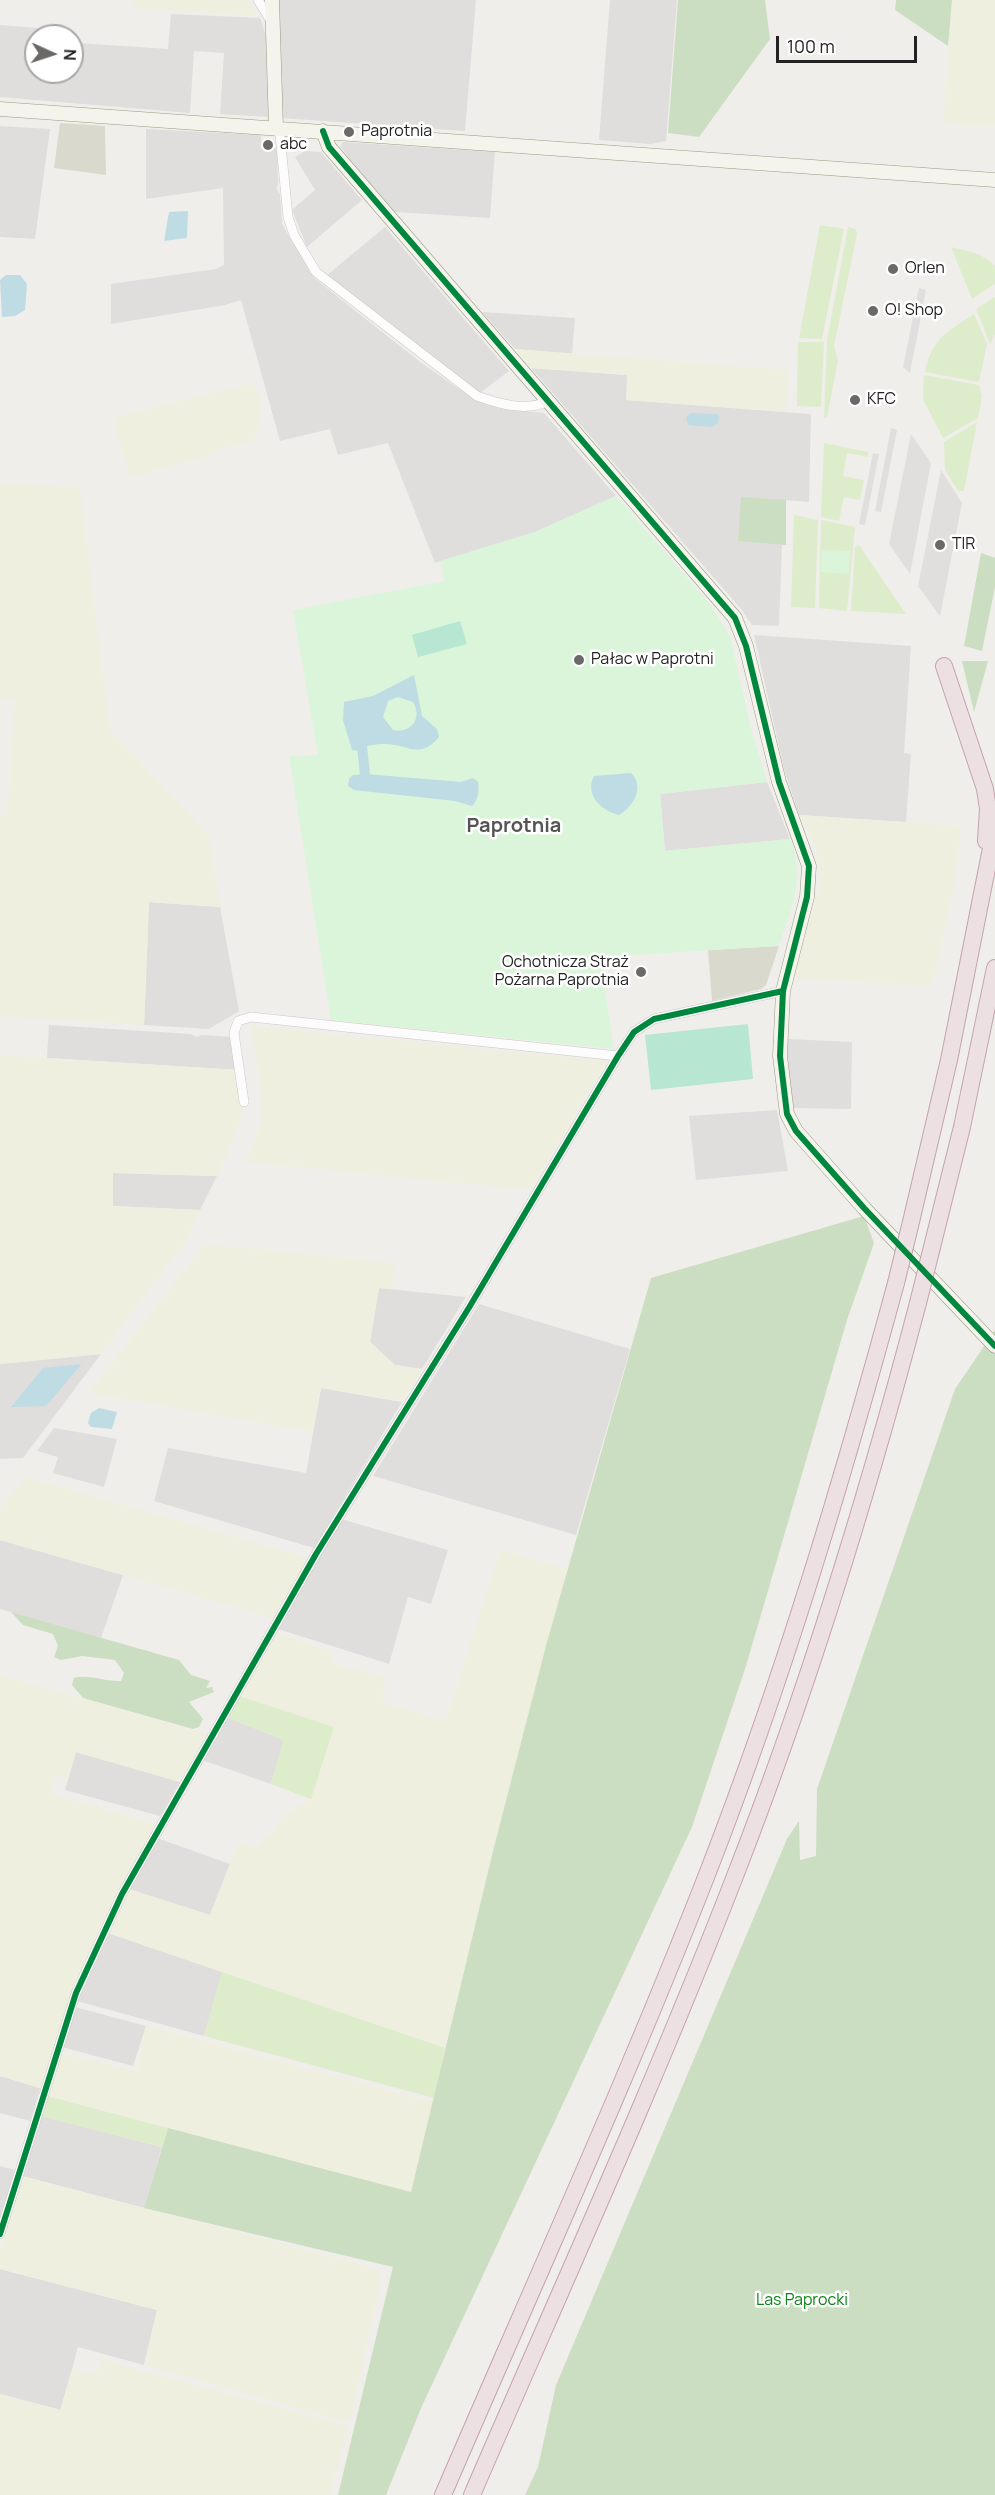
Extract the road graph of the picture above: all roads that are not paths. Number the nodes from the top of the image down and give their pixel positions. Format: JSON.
{"nodes":[{"id":1,"x":258,"y":0,"type":"edge"},
{"id":2,"x":272,"y":0,"type":"edge"},
{"id":3,"x":272,"y":22,"type":"junction"},
{"id":4,"x":0,"y":109,"type":"edge"},
{"id":5,"x":276,"y":128,"type":"junction"},
{"id":6,"x":323,"y":131,"type":"junction"},
{"id":7,"x":995,"y":180,"type":"edge"},
{"id":8,"x":548,"y":401,"type":"junction"},
{"id":9,"x":944,"y":666,"type":"dead end"},
{"id":10,"x":995,"y":828,"type":"edge"},
{"id":11,"x":984,"y":884,"type":"junction"},
{"id":12,"x":995,"y":968,"type":"edge"},
{"id":13,"x":783,"y":991,"type":"junction"},
{"id":14,"x":618,"y":1056,"type":"junction"},
{"id":15,"x":244,"y":1102,"type":"dead end"},
{"id":16,"x":995,"y":1346,"type":"edge"},
{"id":17,"x":0,"y":2234,"type":"edge"},
{"id":18,"x":443,"y":2495,"type":"edge"},
{"id":19,"x":472,"y":2495,"type":"edge"}],
"edges":[{"from":1,"to":3,"type":"street"},
{"from":2,"to":3,"type":"street"},
{"from":3,"to":5,"type":"street"},
{"from":4,"to":5,"type":"street"},
{"from":5,"to":6,"type":"street"},
{"from":5,"to":8,"type":"street"},
{"from":6,"to":7,"type":"street"},
{"from":6,"to":8,"type":"street"},
{"from":8,"to":13,"type":"street"},
{"from":9,"to":11,"type":"highway"},
{"from":10,"to":11,"type":"highway"},
{"from":11,"to":18,"type":"highway","bridge":true},
{"from":12,"to":19,"type":"highway","bridge":true},
{"from":13,"to":14,"type":"street"},
{"from":13,"to":16,"type":"street"},
{"from":14,"to":15,"type":"street"},
{"from":14,"to":17,"type":"street"}]}
